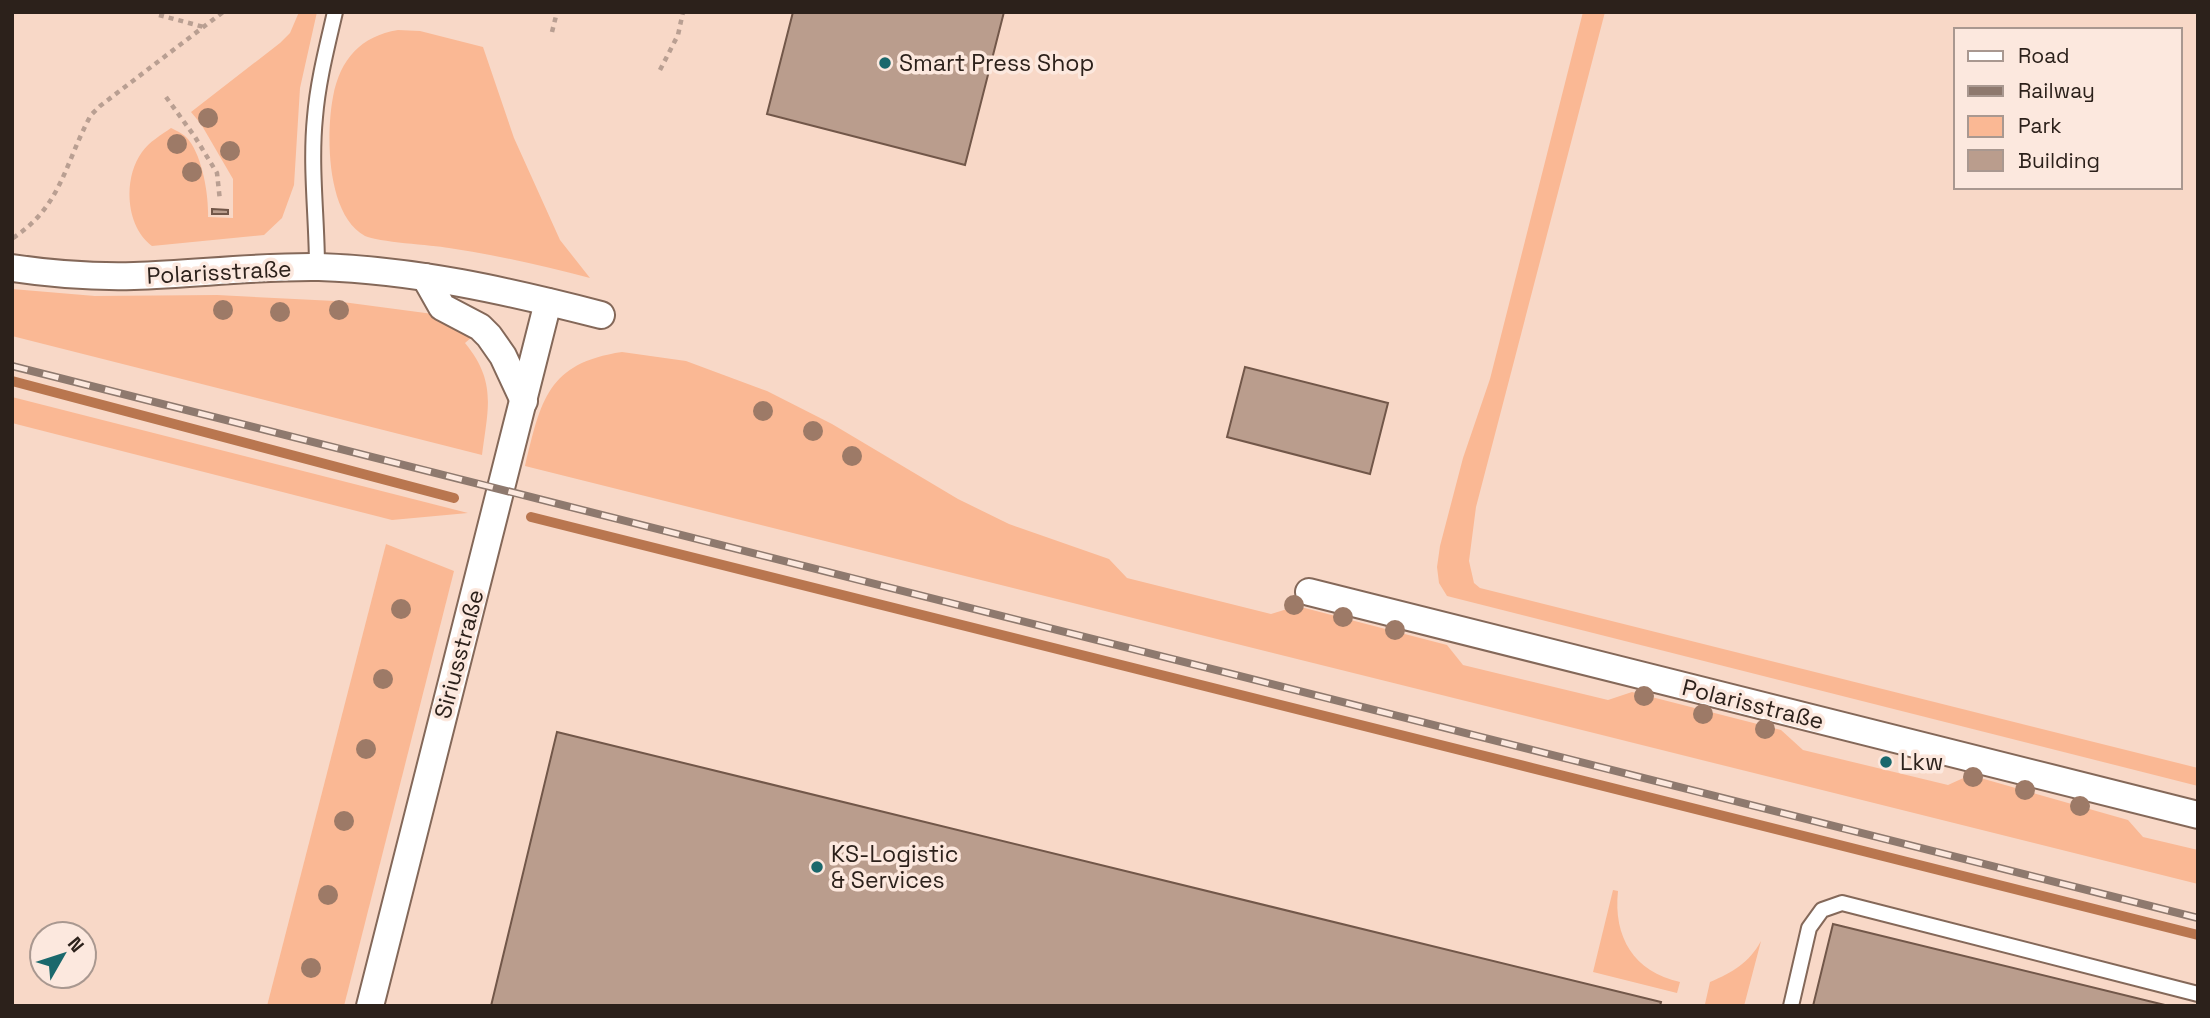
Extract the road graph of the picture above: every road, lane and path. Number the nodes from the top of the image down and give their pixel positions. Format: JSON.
{"nodes":[{"id":1,"x":223,"y":12,"type":"edge"},
{"id":2,"x":335,"y":12,"type":"edge"},
{"id":3,"x":557,"y":12,"type":"edge"},
{"id":4,"x":683,"y":12,"type":"edge"},
{"id":5,"x":159,"y":15,"type":"dead end"},
{"id":6,"x":204,"y":27,"type":"junction"},
{"id":7,"x":552,"y":32,"type":"dead end"},
{"id":8,"x":660,"y":70,"type":"dead end"},
{"id":9,"x":166,"y":97,"type":"dead end"},
{"id":10,"x":220,"y":201,"type":"dead end"},
{"id":11,"x":12,"y":239,"type":"edge"},
{"id":12,"x":317,"y":267,"type":"junction"},
{"id":13,"x":12,"y":268,"type":"edge"},
{"id":14,"x":425,"y":277,"type":"junction"},
{"id":15,"x":548,"y":302,"type":"junction"},
{"id":16,"x":601,"y":315,"type":"dead end"},
{"id":17,"x":524,"y":401,"type":"junction"},
{"id":18,"x":1309,"y":592,"type":"dead end"},
{"id":19,"x":2198,"y":815,"type":"edge"},
{"id":20,"x":2198,"y":994,"type":"edge"},
{"id":21,"x":370,"y":1006,"type":"edge"},
{"id":22,"x":1791,"y":1006,"type":"edge"}],
"edges":[{"from":1,"to":6,"type":"path"},
{"from":2,"to":12,"type":"lane"},
{"from":3,"to":7,"type":"path"},
{"from":4,"to":8,"type":"path"},
{"from":5,"to":6,"type":"path"},
{"from":6,"to":11,"type":"path"},
{"from":9,"to":10,"type":"path"},
{"from":12,"to":13,"type":"street","name":"Polarisstraße"},
{"from":12,"to":14,"type":"street","name":"Polarisstraße"},
{"from":14,"to":15,"type":"street","name":"Polarisstraße"},
{"from":14,"to":17,"type":"street"},
{"from":15,"to":16,"type":"street","name":"Polarisstraße"},
{"from":15,"to":17,"type":"street","name":"Siriusstraße"},
{"from":17,"to":21,"type":"street","name":"Siriusstraße"},
{"from":18,"to":19,"type":"street","name":"Polarisstraße"},
{"from":20,"to":22,"type":"lane"}]}
